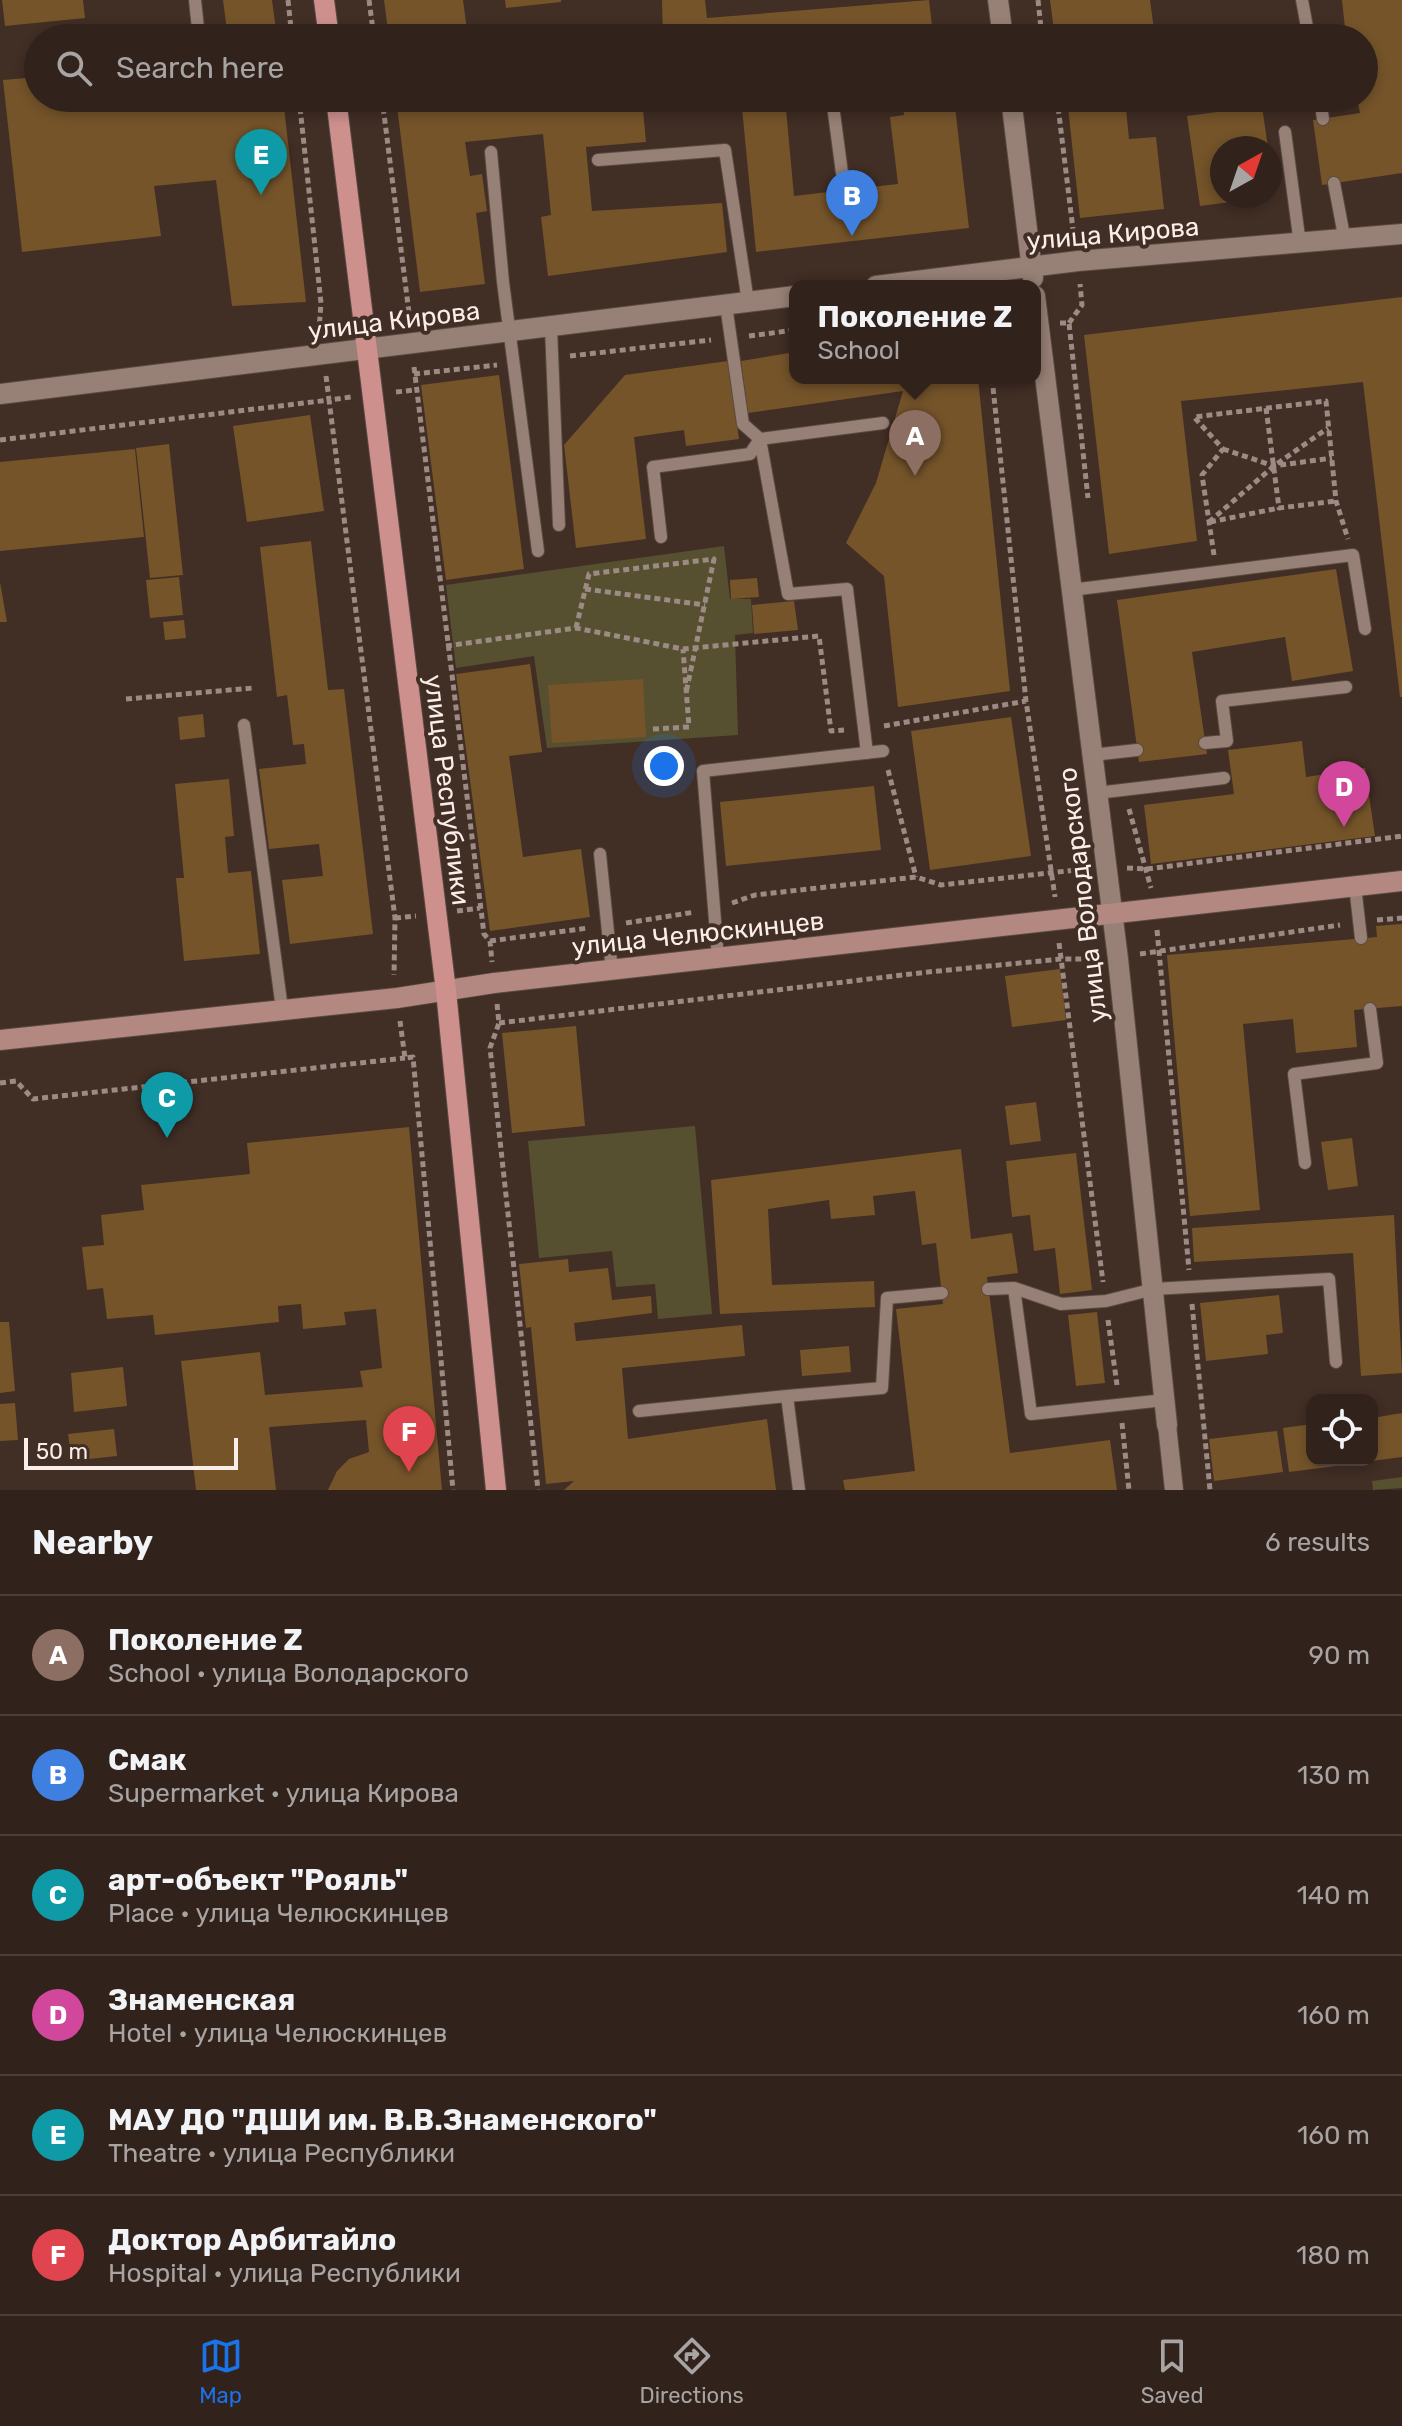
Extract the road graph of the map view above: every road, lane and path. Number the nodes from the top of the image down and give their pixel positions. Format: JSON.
{"nodes":[{"id":1,"x":195,"y":0,"type":"edge"},
{"id":2,"x":288,"y":0,"type":"edge"},
{"id":3,"x":324,"y":0,"type":"edge"},
{"id":4,"x":369,"y":0,"type":"edge"},
{"id":5,"x":998,"y":0,"type":"edge"},
{"id":6,"x":1038,"y":0,"type":"edge"},
{"id":7,"x":1302,"y":0,"type":"edge"},
{"id":8,"x":198,"y":24,"type":"edge"},
{"id":9,"x":291,"y":24,"type":"edge"},
{"id":10,"x":327,"y":24,"type":"edge"},
{"id":11,"x":372,"y":24,"type":"edge"},
{"id":12,"x":1001,"y":24,"type":"edge"},
{"id":13,"x":1041,"y":24,"type":"edge"},
{"id":14,"x":1306,"y":24,"type":"edge"},
{"id":15,"x":301,"y":112,"type":"edge"},
{"id":16,"x":338,"y":112,"type":"edge"},
{"id":17,"x":384,"y":112,"type":"edge"},
{"id":18,"x":834,"y":112,"type":"edge"},
{"id":19,"x":1013,"y":112,"type":"edge"},
{"id":20,"x":1059,"y":112,"type":"edge"},
{"id":21,"x":1322,"y":112,"type":"edge"},
{"id":22,"x":1323,"y":119,"type":"dead end"},
{"id":23,"x":1285,"y":132,"type":"dead end"},
{"id":24,"x":491,"y":152,"type":"dead end"},
{"id":25,"x":598,"y":160,"type":"dead end"},
{"id":26,"x":842,"y":173,"type":"dead end"},
{"id":27,"x":1334,"y":183,"type":"dead end"},
{"id":28,"x":1402,"y":234,"type":"edge"},
{"id":29,"x":1345,"y":241,"type":"junction"},
{"id":30,"x":1300,"y":244,"type":"junction"},
{"id":31,"x":1078,"y":261,"type":"junction"},
{"id":32,"x":1033,"y":276,"type":"edge"},
{"id":33,"x":970,"y":280,"type":"edge"},
{"id":34,"x":789,"y":297,"type":"edge"},
{"id":35,"x":748,"y":302,"type":"junction"},
{"id":36,"x":726,"y":305,"type":"junction"},
{"id":37,"x":410,"y":316,"type":"dead end"},
{"id":38,"x":318,"y":323,"type":"dead end"},
{"id":39,"x":1069,"y":323,"type":"junction"},
{"id":40,"x":1041,"y":324,"type":"edge"},
{"id":41,"x":551,"y":328,"type":"junction"},
{"id":42,"x":789,"y":331,"type":"edge"},
{"id":43,"x":512,"y":333,"type":"junction"},
{"id":44,"x":730,"y":338,"type":"junction"},
{"id":45,"x":1041,"y":348,"type":"edge"},
{"id":46,"x":367,"y":351,"type":"junction"},
{"id":47,"x":553,"y":358,"type":"junction"},
{"id":48,"x":516,"y":363,"type":"junction"},
{"id":49,"x":0,"y":394,"type":"edge"},
{"id":50,"x":1266,"y":408,"type":"junction"},
{"id":51,"x":883,"y":423,"type":"dead end"},
{"id":52,"x":1329,"y":427,"type":"junction"},
{"id":53,"x":760,"y":439,"type":"junction"},
{"id":54,"x":0,"y":440,"type":"edge"},
{"id":55,"x":1223,"y":449,"type":"junction"},
{"id":56,"x":1332,"y":458,"type":"junction"},
{"id":57,"x":1274,"y":466,"type":"junction"},
{"id":58,"x":1336,"y":501,"type":"junction"},
{"id":59,"x":1279,"y":508,"type":"junction"},
{"id":60,"x":1089,"y":512,"type":"dead end"},
{"id":61,"x":1209,"y":522,"type":"junction"},
{"id":62,"x":559,"y":525,"type":"dead end"},
{"id":63,"x":661,"y":537,"type":"dead end"},
{"id":64,"x":538,"y":551,"type":"dead end"},
{"id":65,"x":1353,"y":555,"type":"junction"},
{"id":66,"x":1216,"y":572,"type":"junction"},
{"id":67,"x":585,"y":589,"type":"junction"},
{"id":68,"x":1071,"y":590,"type":"junction"},
{"id":69,"x":705,"y":605,"type":"junction"},
{"id":70,"x":576,"y":628,"type":"junction"},
{"id":71,"x":1365,"y":629,"type":"dead end"},
{"id":72,"x":446,"y":646,"type":"junction"},
{"id":73,"x":696,"y":648,"type":"junction"},
{"id":74,"x":683,"y":649,"type":"junction"},
{"id":75,"x":1346,"y":687,"type":"dead end"},
{"id":76,"x":253,"y":688,"type":"dead end"},
{"id":77,"x":686,"y":693,"type":"junction"},
{"id":78,"x":126,"y":699,"type":"dead end"},
{"id":79,"x":1026,"y":701,"type":"dead end"},
{"id":80,"x":244,"y":725,"type":"dead end"},
{"id":81,"x":882,"y":726,"type":"junction"},
{"id":82,"x":653,"y":729,"type":"dead end"},
{"id":83,"x":864,"y":729,"type":"junction"},
{"id":84,"x":1205,"y":743,"type":"dead end"},
{"id":85,"x":1137,"y":750,"type":"dead end"},
{"id":86,"x":883,"y":751,"type":"junction"},
{"id":87,"x":867,"y":753,"type":"junction"},
{"id":88,"x":1092,"y":755,"type":"junction"},
{"id":89,"x":1224,"y":778,"type":"dead end"},
{"id":90,"x":1123,"y":790,"type":"junction"},
{"id":91,"x":1097,"y":793,"type":"junction"},
{"id":92,"x":1402,"y":836,"type":"edge"},
{"id":93,"x":600,"y":854,"type":"dead end"},
{"id":94,"x":1106,"y":867,"type":"junction"},
{"id":95,"x":1147,"y":869,"type":"junction"},
{"id":96,"x":916,"y":877,"type":"junction"},
{"id":97,"x":1402,"y":881,"type":"edge"},
{"id":98,"x":1355,"y":886,"type":"junction"},
{"id":99,"x":714,"y":909,"type":"junction"},
{"id":100,"x":1155,"y":909,"type":"junction"},
{"id":101,"x":1112,"y":914,"type":"junction"},
{"id":102,"x":1402,"y":918,"type":"edge"},
{"id":103,"x":1359,"y":922,"type":"junction"},
{"id":104,"x":607,"y":926,"type":"junction"},
{"id":105,"x":1361,"y":938,"type":"dead end"},
{"id":106,"x":1158,"y":950,"type":"junction"},
{"id":107,"x":718,"y":958,"type":"junction"},
{"id":108,"x":1118,"y":959,"type":"junction"},
{"id":109,"x":612,"y":971,"type":"junction"},
{"id":110,"x":446,"y":991,"type":"junction"},
{"id":111,"x":397,"y":998,"type":"junction"},
{"id":112,"x":282,"y":1009,"type":"junction"},
{"id":113,"x":1370,"y":1009,"type":"dead end"},
{"id":114,"x":0,"y":1040,"type":"edge"},
{"id":115,"x":405,"y":1058,"type":"junction"},
{"id":116,"x":0,"y":1083,"type":"edge"},
{"id":117,"x":1305,"y":1163,"type":"dead end"},
{"id":118,"x":1191,"y":1287,"type":"junction"},
{"id":119,"x":1014,"y":1288,"type":"junction"},
{"id":120,"x":988,"y":1289,"type":"dead end"},
{"id":121,"x":1154,"y":1289,"type":"junction"},
{"id":122,"x":942,"y":1293,"type":"dead end"},
{"id":123,"x":1336,"y":1362,"type":"dead end"},
{"id":124,"x":787,"y":1396,"type":"junction"},
{"id":125,"x":1165,"y":1400,"type":"junction"},
{"id":126,"x":639,"y":1411,"type":"dead end"},
{"id":127,"x":1167,"y":1425,"type":"joint"},
{"id":128,"x":453,"y":1490,"type":"edge"},
{"id":129,"x":496,"y":1490,"type":"edge"},
{"id":130,"x":538,"y":1490,"type":"edge"},
{"id":131,"x":799,"y":1490,"type":"edge"},
{"id":132,"x":1174,"y":1490,"type":"edge"},
{"id":133,"x":1210,"y":1490,"type":"edge"}],
"edges":[{"from":1,"to":8,"type":"lane"},
{"from":2,"to":9,"type":"path"},
{"from":3,"to":10,"type":"main road"},
{"from":4,"to":11,"type":"path"},
{"from":5,"to":12,"type":"street"},
{"from":6,"to":13,"type":"path"},
{"from":7,"to":14,"type":"lane"},
{"from":15,"to":38,"type":"path"},
{"from":16,"to":46,"type":"main road","name":"улица Республики"},
{"from":17,"to":37,"type":"path"},
{"from":18,"to":26,"type":"lane"},
{"from":19,"to":32,"type":"street"},
{"from":20,"to":31,"type":"path"},
{"from":21,"to":22,"type":"lane"},
{"from":23,"to":30,"type":"lane"},
{"from":24,"to":43,"type":"lane"},
{"from":25,"to":35,"type":"lane"},
{"from":27,"to":29,"type":"lane"},
{"from":28,"to":29,"type":"street","name":"улица Кирова"},
{"from":29,"to":30,"type":"street","name":"улица Кирова"},
{"from":30,"to":31,"type":"street","name":"улица Кирова"},
{"from":31,"to":32,"type":"street","name":"улица Кирова"},
{"from":31,"to":39,"type":"path"},
{"from":32,"to":33,"type":"street","name":"улица Кирова"},
{"from":34,"to":35,"type":"street","name":"улица Кирова"},
{"from":35,"to":36,"type":"street","name":"улица Кирова"},
{"from":36,"to":41,"type":"street","name":"улица Кирова"},
{"from":36,"to":44,"type":"lane"},
{"from":39,"to":40,"type":"path"},
{"from":39,"to":60,"type":"path"},
{"from":41,"to":43,"type":"street","name":"улица Кирова"},
{"from":41,"to":47,"type":"lane"},
{"from":42,"to":44,"type":"path"},
{"from":43,"to":46,"type":"street","name":"улица Кирова"},
{"from":43,"to":48,"type":"lane"},
{"from":44,"to":47,"type":"path"},
{"from":44,"to":53,"type":"lane"},
{"from":45,"to":68,"type":"street","name":"улица Володарского"},
{"from":46,"to":49,"type":"street","name":"улица Кирова"},
{"from":46,"to":110,"type":"main road","name":"улица Республики"},
{"from":47,"to":62,"type":"lane"},
{"from":48,"to":64,"type":"lane"},
{"from":48,"to":72,"type":"path"},
{"from":50,"to":52,"type":"path"},
{"from":50,"to":55,"type":"path"},
{"from":50,"to":57,"type":"path"},
{"from":51,"to":53,"type":"lane"},
{"from":52,"to":56,"type":"path"},
{"from":52,"to":57,"type":"path"},
{"from":53,"to":63,"type":"lane"},
{"from":53,"to":83,"type":"lane"},
{"from":54,"to":111,"type":"path"},
{"from":55,"to":57,"type":"path"},
{"from":55,"to":61,"type":"path"},
{"from":56,"to":57,"type":"path"},
{"from":56,"to":58,"type":"path"},
{"from":57,"to":59,"type":"path"},
{"from":57,"to":61,"type":"path"},
{"from":58,"to":59,"type":"path"},
{"from":58,"to":65,"type":"path"},
{"from":59,"to":61,"type":"path"},
{"from":61,"to":66,"type":"path"},
{"from":65,"to":66,"type":"lane"},
{"from":65,"to":71,"type":"lane"},
{"from":66,"to":68,"type":"lane"},
{"from":67,"to":69,"type":"path"},
{"from":67,"to":69,"type":"path"},
{"from":67,"to":70,"type":"path"},
{"from":68,"to":88,"type":"street","name":"улица Володарского"},
{"from":69,"to":73,"type":"path"},
{"from":70,"to":72,"type":"path"},
{"from":70,"to":74,"type":"path"},
{"from":72,"to":104,"type":"path"},
{"from":73,"to":74,"type":"path"},
{"from":73,"to":77,"type":"path"},
{"from":73,"to":83,"type":"path"},
{"from":74,"to":77,"type":"path"},
{"from":75,"to":84,"type":"lane"},
{"from":76,"to":78,"type":"path"},
{"from":77,"to":82,"type":"path"},
{"from":79,"to":81,"type":"path"},
{"from":80,"to":112,"type":"lane"},
{"from":81,"to":83,"type":"path"},
{"from":81,"to":86,"type":"path"},
{"from":83,"to":87,"type":"lane"},
{"from":85,"to":88,"type":"lane"},
{"from":86,"to":87,"type":"lane"},
{"from":86,"to":96,"type":"path"},
{"from":87,"to":99,"type":"lane"},
{"from":88,"to":91,"type":"street","name":"улица Володарского"},
{"from":89,"to":90,"type":"lane"},
{"from":90,"to":91,"type":"lane"},
{"from":90,"to":95,"type":"path"},
{"from":91,"to":94,"type":"street","name":"улица Володарского"},
{"from":92,"to":95,"type":"path"},
{"from":93,"to":104,"type":"lane"},
{"from":94,"to":95,"type":"path"},
{"from":94,"to":96,"type":"path"},
{"from":94,"to":101,"type":"street","name":"улица Володарского"},
{"from":95,"to":100,"type":"path"},
{"from":96,"to":99,"type":"path"},
{"from":97,"to":98,"type":"main road","name":"улица Челюскинцев"},
{"from":98,"to":100,"type":"main road","name":"улица Челюскинцев"},
{"from":98,"to":103,"type":"lane"},
{"from":99,"to":104,"type":"path"},
{"from":99,"to":107,"type":"lane"},
{"from":100,"to":101,"type":"main road","name":"улица Челюскинцев"},
{"from":100,"to":106,"type":"path"},
{"from":101,"to":107,"type":"main road","name":"улица Челюскинцев"},
{"from":101,"to":108,"type":"street","name":"улица Володарского"},
{"from":102,"to":103,"type":"path"},
{"from":103,"to":105,"type":"lane"},
{"from":103,"to":106,"type":"path"},
{"from":104,"to":109,"type":"lane"},
{"from":106,"to":108,"type":"path"},
{"from":106,"to":118,"type":"path"},
{"from":107,"to":109,"type":"main road","name":"улица Челюскинцев"},
{"from":108,"to":121,"type":"street","name":"улица Володарского"},
{"from":108,"to":130,"type":"path"},
{"from":109,"to":110,"type":"main road","name":"улица Челюскинцев"},
{"from":110,"to":111,"type":"main road","name":"улица Челюскинцев"},
{"from":110,"to":129,"type":"main road","name":"улица Республики"},
{"from":111,"to":112,"type":"main road","name":"улица Челюскинцев"},
{"from":111,"to":115,"type":"path"},
{"from":112,"to":114,"type":"main road","name":"улица Челюскинцев"},
{"from":113,"to":117,"type":"lane"},
{"from":115,"to":116,"type":"path"},
{"from":115,"to":128,"type":"path"},
{"from":118,"to":121,"type":"lane"},
{"from":118,"to":123,"type":"lane"},
{"from":118,"to":133,"type":"path"},
{"from":119,"to":120,"type":"lane"},
{"from":119,"to":121,"type":"lane"},
{"from":119,"to":125,"type":"lane"},
{"from":121,"to":125,"type":"street","name":"улица Володарского"},
{"from":122,"to":124,"type":"lane"},
{"from":124,"to":126,"type":"lane"},
{"from":124,"to":131,"type":"lane"},
{"from":125,"to":127,"type":"street","name":"улица Володарского"},
{"from":127,"to":132,"type":"street","name":"улица Володарского"}]}
